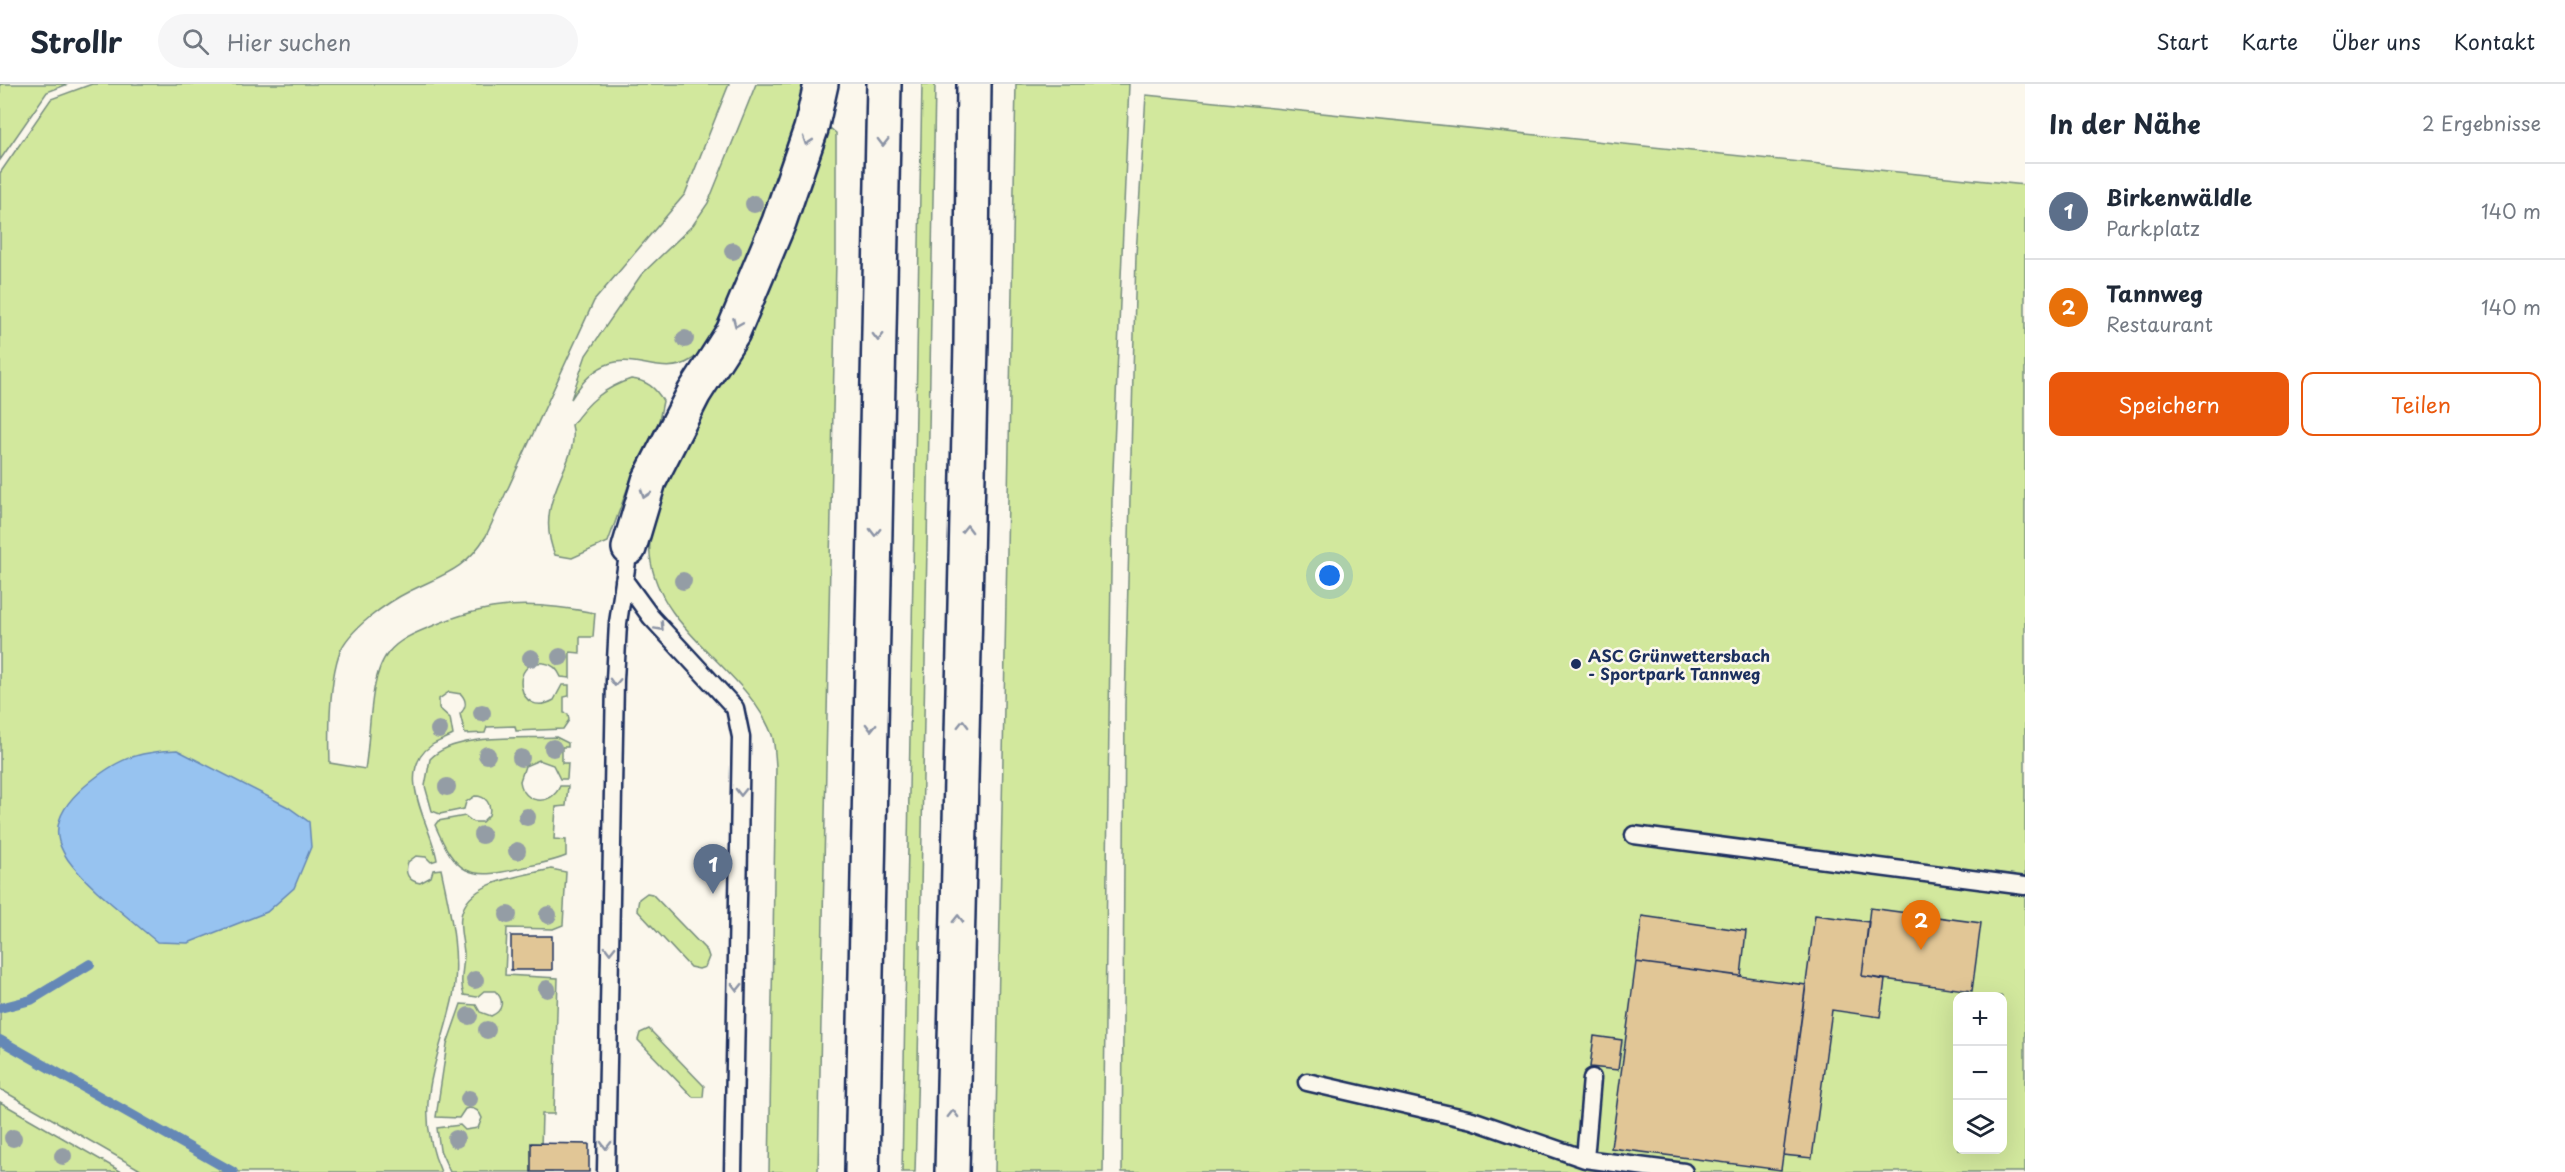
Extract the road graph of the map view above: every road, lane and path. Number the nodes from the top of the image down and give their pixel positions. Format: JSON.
{"nodes":[{"id":1,"x":821,"y":84,"type":"edge"},
{"id":2,"x":884,"y":84,"type":"edge"},
{"id":3,"x":974,"y":84,"type":"edge"},
{"id":4,"x":629,"y":548,"type":"joint"},
{"id":5,"x":624,"y":580,"type":"junction"},
{"id":6,"x":1634,"y":835,"type":"dead end"},
{"id":7,"x":2025,"y":886,"type":"edge"},
{"id":8,"x":1592,"y":1078,"type":"dead end"},
{"id":9,"x":1307,"y":1082,"type":"dead end"},
{"id":10,"x":1586,"y":1159,"type":"junction"},
{"id":11,"x":606,"y":1172,"type":"edge"},
{"id":12,"x":733,"y":1172,"type":"edge"},
{"id":13,"x":862,"y":1172,"type":"edge"},
{"id":14,"x":952,"y":1172,"type":"edge"},
{"id":15,"x":1684,"y":1172,"type":"edge"}],
"edges":[{"from":1,"to":4,"type":"highway","one_way":true},
{"from":2,"to":13,"type":"highway","one_way":true},
{"from":14,"to":3,"type":"highway","one_way":true},
{"from":4,"to":5,"type":"lane"},
{"from":5,"to":11,"type":"lane","one_way":true},
{"from":5,"to":12,"type":"lane","one_way":true},
{"from":6,"to":7,"type":"lane"},
{"from":8,"to":10,"type":"lane"},
{"from":9,"to":10,"type":"lane"},
{"from":10,"to":15,"type":"lane"}]}
